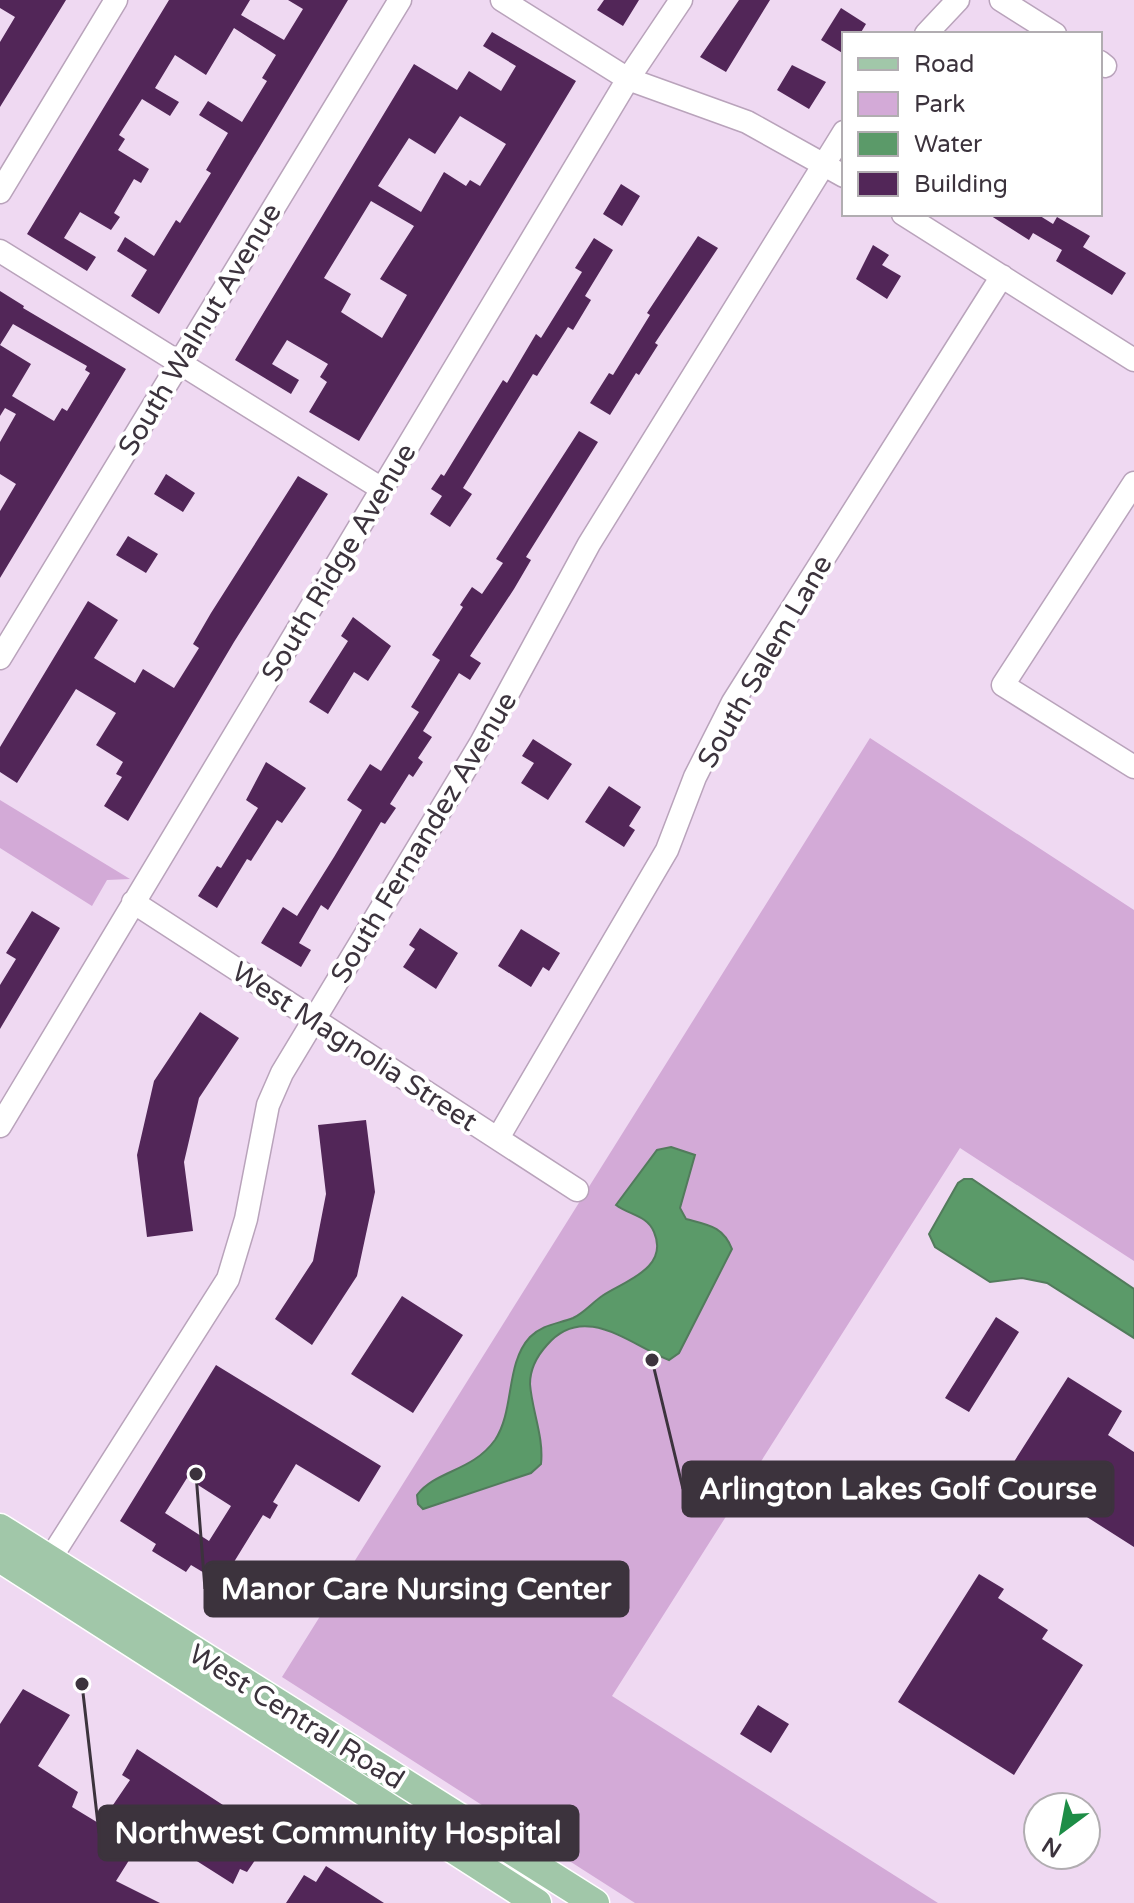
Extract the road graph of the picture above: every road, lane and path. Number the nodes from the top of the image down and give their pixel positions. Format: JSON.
{"nodes":[{"id":1,"x":116,"y":0,"type":"edge"},
{"id":2,"x":400,"y":0,"type":"edge"},
{"id":3,"x":502,"y":0,"type":"edge"},
{"id":4,"x":681,"y":0,"type":"edge"},
{"id":5,"x":958,"y":0,"type":"edge"},
{"id":6,"x":1001,"y":0,"type":"edge"},
{"id":7,"x":928,"y":32,"type":"edge"},
{"id":8,"x":1052,"y":32,"type":"edge"},
{"id":9,"x":628,"y":79,"type":"junction"},
{"id":10,"x":842,"y":135,"type":"edge"},
{"id":11,"x":822,"y":163,"type":"junction"},
{"id":12,"x":842,"y":175,"type":"edge"},
{"id":13,"x":0,"y":192,"type":"edge"},
{"id":14,"x":906,"y":216,"type":"edge"},
{"id":15,"x":0,"y":251,"type":"edge"},
{"id":16,"x":1002,"y":276,"type":"junction"},
{"id":17,"x":1134,"y":360,"type":"edge"},
{"id":18,"x":179,"y":361,"type":"junction"},
{"id":19,"x":1134,"y":483,"type":"edge"},
{"id":20,"x":382,"y":489,"type":"junction"},
{"id":21,"x":0,"y":658,"type":"edge"},
{"id":22,"x":1134,"y":767,"type":"edge"},
{"id":23,"x":133,"y":902,"type":"junction"},
{"id":24,"x":314,"y":1019,"type":"junction"},
{"id":25,"x":0,"y":1126,"type":"edge"},
{"id":26,"x":498,"y":1138,"type":"junction"},
{"id":27,"x":577,"y":1190,"type":"dead end"},
{"id":28,"x":0,"y":1528,"type":"edge"},
{"id":29,"x":0,"y":1558,"type":"edge"},
{"id":30,"x":50,"y":1559,"type":"junction"},
{"id":31,"x":537,"y":1903,"type":"edge"},
{"id":32,"x":595,"y":1903,"type":"edge"}],
"edges":[{"from":1,"to":13,"type":"street"},
{"from":2,"to":18,"type":"street","name":"South Walnut Avenue"},
{"from":3,"to":9,"type":"street"},
{"from":4,"to":9,"type":"street","name":"South Ridge Avenue"},
{"from":5,"to":7,"type":"street"},
{"from":6,"to":8,"type":"street"},
{"from":9,"to":11,"type":"street"},
{"from":9,"to":20,"type":"street","name":"South Ridge Avenue"},
{"from":10,"to":11,"type":"street","name":"South Fernandez Avenue"},
{"from":11,"to":12,"type":"street"},
{"from":11,"to":24,"type":"street","name":"South Fernandez Avenue"},
{"from":14,"to":16,"type":"street"},
{"from":15,"to":18,"type":"street"},
{"from":16,"to":17,"type":"street"},
{"from":16,"to":26,"type":"street","name":"South Salem Lane"},
{"from":18,"to":20,"type":"street"},
{"from":18,"to":21,"type":"street","name":"South Walnut Avenue"},
{"from":19,"to":22,"type":"street"},
{"from":20,"to":23,"type":"street","name":"South Ridge Avenue"},
{"from":23,"to":24,"type":"street","name":"West Magnolia Street"},
{"from":23,"to":25,"type":"street","name":"South Ridge Avenue"},
{"from":24,"to":26,"type":"street","name":"West Magnolia Street"},
{"from":24,"to":30,"type":"street","name":"South Fernandez Avenue"},
{"from":26,"to":27,"type":"street","name":"West Magnolia Street"},
{"from":28,"to":30,"type":"main road","name":"West Central Road"},
{"from":29,"to":31,"type":"main road","name":"West Central Road"},
{"from":30,"to":32,"type":"main road","name":"West Central Road"}]}
